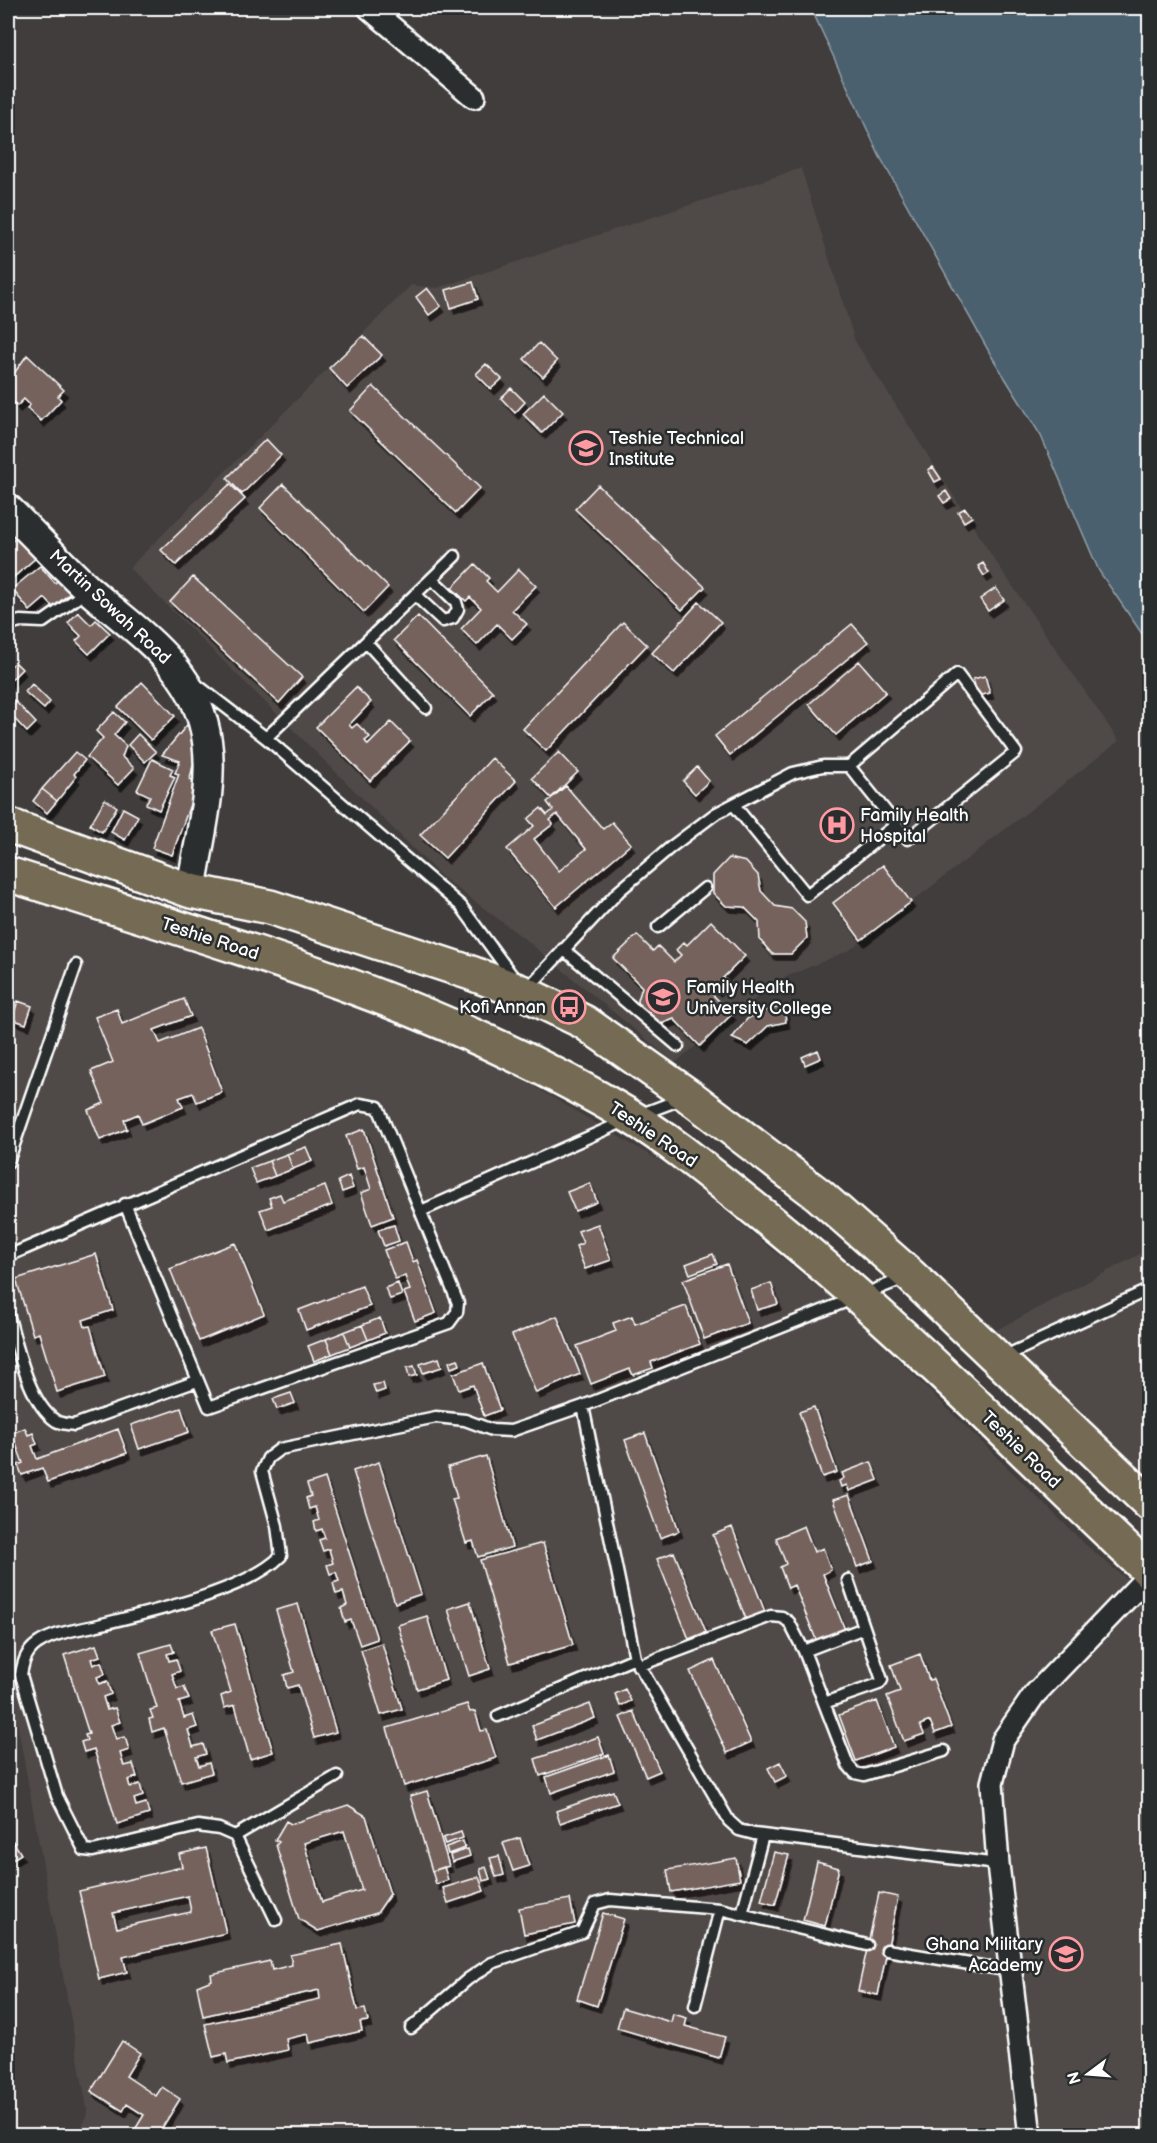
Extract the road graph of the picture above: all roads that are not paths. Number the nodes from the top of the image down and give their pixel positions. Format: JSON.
{"nodes":[{"id":1,"x":369,"y":8,"type":"edge"},
{"id":2,"x":474,"y":97,"type":"dead end"},
{"id":3,"x":8,"y":509,"type":"edge"},
{"id":4,"x":455,"y":556,"type":"dead end"},
{"id":5,"x":432,"y":579,"type":"junction"},
{"id":6,"x":89,"y":590,"type":"junction"},
{"id":7,"x":415,"y":595,"type":"junction"},
{"id":8,"x":8,"y":625,"type":"edge"},
{"id":9,"x":366,"y":642,"type":"junction"},
{"id":10,"x":177,"y":670,"type":"junction"},
{"id":11,"x":426,"y":708,"type":"dead end"},
{"id":12,"x":266,"y":738,"type":"junction"},
{"id":13,"x":849,"y":766,"type":"junction"},
{"id":14,"x":735,"y":805,"type":"junction"},
{"id":15,"x":897,"y":824,"type":"junction"},
{"id":16,"x":8,"y":825,"type":"edge"},
{"id":17,"x":8,"y":874,"type":"edge"},
{"id":18,"x":705,"y":888,"type":"dead end"},
{"id":19,"x":191,"y":891,"type":"junction"},
{"id":20,"x":658,"y":927,"type":"dead end"},
{"id":21,"x":563,"y":949,"type":"junction"},
{"id":22,"x":76,"y":965,"type":"dead end"},
{"id":23,"x":524,"y":993,"type":"junction"},
{"id":24,"x":678,"y":1046,"type":"dead end"},
{"id":25,"x":689,"y":1096,"type":"junction"},
{"id":26,"x":633,"y":1118,"type":"junction"},
{"id":27,"x":8,"y":1162,"type":"edge"},
{"id":28,"x":124,"y":1204,"type":"junction"},
{"id":29,"x":422,"y":1211,"type":"junction"},
{"id":30,"x":8,"y":1256,"type":"edge"},
{"id":31,"x":911,"y":1276,"type":"junction"},
{"id":32,"x":1149,"y":1289,"type":"edge"},
{"id":33,"x":859,"y":1296,"type":"junction"},
{"id":34,"x":8,"y":1314,"type":"edge"},
{"id":35,"x":998,"y":1359,"type":"junction"},
{"id":36,"x":196,"y":1381,"type":"junction"},
{"id":37,"x":583,"y":1406,"type":"junction"},
{"id":38,"x":1149,"y":1504,"type":"edge"},
{"id":39,"x":1149,"y":1573,"type":"edge"},
{"id":40,"x":848,"y":1580,"type":"dead end"},
{"id":41,"x":864,"y":1628,"type":"junction"},
{"id":42,"x":804,"y":1651,"type":"junction"},
{"id":43,"x":637,"y":1662,"type":"junction"},
{"id":44,"x":824,"y":1703,"type":"junction"},
{"id":45,"x":498,"y":1716,"type":"dead end"},
{"id":46,"x":944,"y":1751,"type":"dead end"},
{"id":47,"x":338,"y":1776,"type":"dead end"},
{"id":48,"x":763,"y":1835,"type":"junction"},
{"id":49,"x":235,"y":1836,"type":"junction"},
{"id":50,"x":998,"y":1864,"type":"junction"},
{"id":51,"x":720,"y":1909,"type":"junction"},
{"id":52,"x":742,"y":1914,"type":"junction"},
{"id":53,"x":276,"y":1920,"type":"dead end"},
{"id":54,"x":867,"y":1945,"type":"dead end"},
{"id":55,"x":887,"y":1950,"type":"dead end"},
{"id":56,"x":1011,"y":1971,"type":"junction"},
{"id":57,"x":694,"y":2006,"type":"dead end"},
{"id":58,"x":411,"y":2028,"type":"dead end"},
{"id":59,"x":1030,"y":2136,"type":"edge"}],
"edges":[{"from":1,"to":2,"type":"street"},
{"from":3,"to":6,"type":"street","name":"Martin Sowah Road"},
{"from":4,"to":5,"type":"lane"},
{"from":5,"to":7,"type":"lane"},
{"from":5,"to":7,"type":"lane"},
{"from":6,"to":8,"type":"lane"},
{"from":6,"to":10,"type":"street","name":"Martin Sowah Road"},
{"from":7,"to":9,"type":"lane"},
{"from":9,"to":11,"type":"lane"},
{"from":9,"to":12,"type":"lane"},
{"from":10,"to":12,"type":"lane"},
{"from":10,"to":19,"type":"street","name":"Martin Sowah Road"},
{"from":12,"to":23,"type":"lane"},
{"from":13,"to":14,"type":"lane"},
{"from":13,"to":15,"type":"lane"},
{"from":13,"to":15,"type":"lane"},
{"from":14,"to":15,"type":"lane"},
{"from":14,"to":21,"type":"lane"},
{"from":16,"to":19,"type":"main road"},
{"from":17,"to":26,"type":"main road","name":"Teshie Road"},
{"from":18,"to":20,"type":"lane"},
{"from":19,"to":23,"type":"main road"},
{"from":21,"to":23,"type":"lane"},
{"from":21,"to":24,"type":"lane"},
{"from":22,"to":27,"type":"lane"},
{"from":23,"to":25,"type":"main road"},
{"from":25,"to":26,"type":"lane"},
{"from":25,"to":31,"type":"main road"},
{"from":26,"to":29,"type":"lane"},
{"from":26,"to":33,"type":"main road","name":"Teshie Road"},
{"from":28,"to":29,"type":"lane"},
{"from":28,"to":30,"type":"lane"},
{"from":28,"to":36,"type":"lane"},
{"from":29,"to":36,"type":"lane"},
{"from":31,"to":33,"type":"lane"},
{"from":31,"to":35,"type":"main road"},
{"from":32,"to":35,"type":"lane"},
{"from":33,"to":37,"type":"lane"},
{"from":33,"to":39,"type":"main road","name":"Teshie Road"},
{"from":34,"to":36,"type":"lane"},
{"from":35,"to":38,"type":"main road"},
{"from":37,"to":43,"type":"lane"},
{"from":37,"to":49,"type":"lane"},
{"from":39,"to":50,"type":"street"},
{"from":40,"to":41,"type":"lane"},
{"from":41,"to":42,"type":"lane"},
{"from":41,"to":44,"type":"lane"},
{"from":42,"to":43,"type":"lane"},
{"from":42,"to":44,"type":"lane"},
{"from":43,"to":45,"type":"lane"},
{"from":43,"to":48,"type":"lane"},
{"from":44,"to":46,"type":"lane"},
{"from":47,"to":49,"type":"lane"},
{"from":48,"to":50,"type":"lane"},
{"from":48,"to":52,"type":"lane"},
{"from":49,"to":53,"type":"lane"},
{"from":50,"to":56,"type":"street"},
{"from":51,"to":52,"type":"lane"},
{"from":51,"to":57,"type":"lane"},
{"from":51,"to":58,"type":"lane"},
{"from":52,"to":54,"type":"lane"},
{"from":55,"to":56,"type":"lane"},
{"from":56,"to":59,"type":"street"}]}
